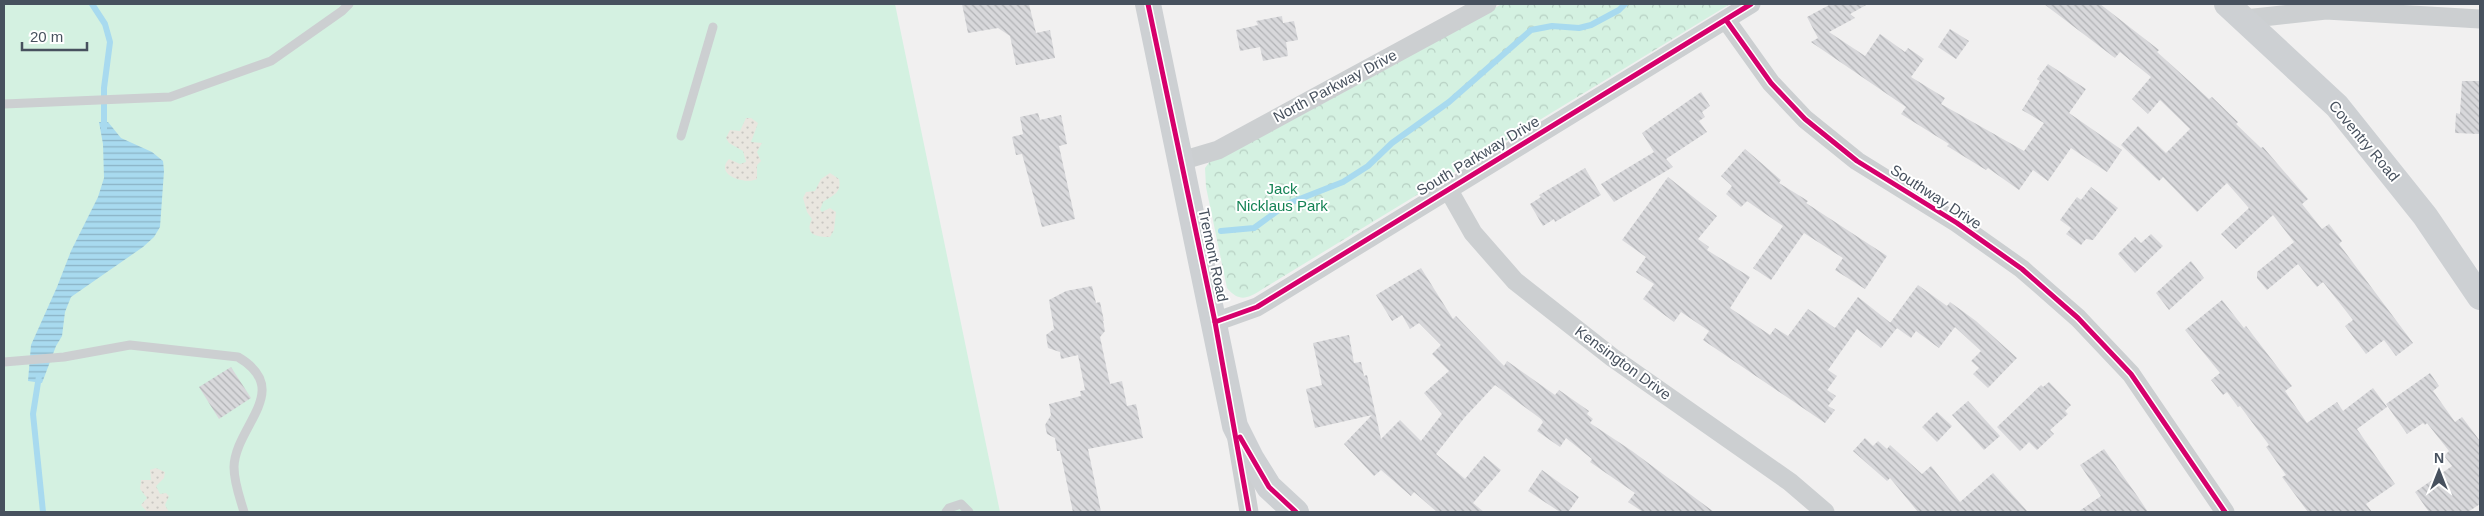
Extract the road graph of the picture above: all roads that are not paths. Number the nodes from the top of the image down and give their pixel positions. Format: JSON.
{"nodes":[{"id":1,"x":349,"y":4,"type":"edge"},
{"id":2,"x":1148,"y":4,"type":"edge"},
{"id":3,"x":1487,"y":4,"type":"edge"},
{"id":4,"x":1751,"y":4,"type":"edge"},
{"id":5,"x":2236,"y":11,"type":"edge"},
{"id":6,"x":2480,"y":19,"type":"edge"},
{"id":7,"x":1726,"y":20,"type":"junction"},
{"id":8,"x":713,"y":26,"type":"dead end"},
{"id":9,"x":4,"y":104,"type":"edge"},
{"id":10,"x":680,"y":136,"type":"dead end"},
{"id":11,"x":1181,"y":161,"type":"junction"},
{"id":12,"x":1448,"y":189,"type":"junction"},
{"id":13,"x":2480,"y":297,"type":"edge"},
{"id":14,"x":1215,"y":322,"type":"junction"},
{"id":15,"x":4,"y":362,"type":"edge"},
{"id":16,"x":1235,"y":426,"type":"junction"},
{"id":17,"x":244,"y":512,"type":"edge"},
{"id":18,"x":946,"y":512,"type":"edge"},
{"id":19,"x":969,"y":512,"type":"edge"},
{"id":20,"x":1249,"y":512,"type":"edge"},
{"id":21,"x":1296,"y":512,"type":"edge"},
{"id":22,"x":1824,"y":512,"type":"edge"},
{"id":23,"x":2224,"y":512,"type":"edge"}],
"edges":[{"from":1,"to":9,"type":"lane"},
{"from":2,"to":11,"type":"street","name":"Tremont Road"},
{"from":3,"to":11,"type":"street","name":"North Parkway Drive"},
{"from":4,"to":7,"type":"street","name":"South Parkway Drive"},
{"from":5,"to":6,"type":"street"},
{"from":5,"to":13,"type":"street","name":"Coventry Road"},
{"from":7,"to":12,"type":"street","name":"South Parkway Drive"},
{"from":7,"to":23,"type":"street","name":"Southway Drive"},
{"from":8,"to":10,"type":"lane"},
{"from":11,"to":14,"type":"street","name":"Tremont Road"},
{"from":12,"to":14,"type":"street","name":"South Parkway Drive"},
{"from":12,"to":22,"type":"street","name":"Kensington Drive"},
{"from":14,"to":16,"type":"street","name":"Tremont Road"},
{"from":15,"to":17,"type":"lane"},
{"from":16,"to":20,"type":"street","name":"Tremont Road"},
{"from":16,"to":21,"type":"street"},
{"from":18,"to":19,"type":"lane"}]}
